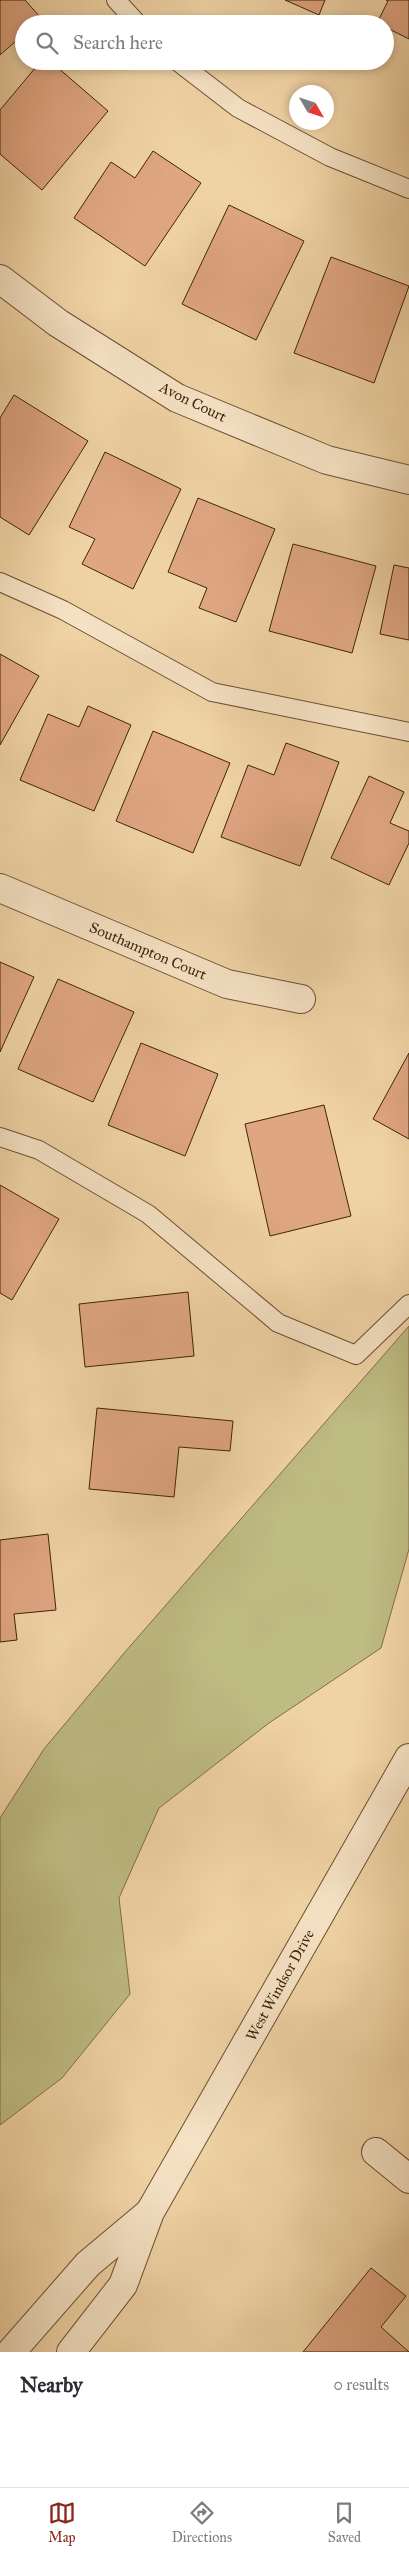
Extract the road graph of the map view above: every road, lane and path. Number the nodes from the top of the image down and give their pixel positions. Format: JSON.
{"nodes":[{"id":1,"x":116,"y":0,"type":"edge"},
{"id":2,"x":130,"y":15,"type":"edge"},
{"id":3,"x":189,"y":70,"type":"edge"},
{"id":4,"x":409,"y":189,"type":"edge"},
{"id":5,"x":0,"y":279,"type":"edge"},
{"id":6,"x":409,"y":480,"type":"edge"},
{"id":7,"x":0,"y":582,"type":"edge"},
{"id":8,"x":409,"y":732,"type":"edge"},
{"id":9,"x":0,"y":888,"type":"edge"},
{"id":10,"x":301,"y":999,"type":"dead end"},
{"id":11,"x":0,"y":1137,"type":"edge"},
{"id":12,"x":409,"y":1304,"type":"edge"},
{"id":13,"x":409,"y":1758,"type":"edge"},
{"id":14,"x":376,"y":2152,"type":"dead end"},
{"id":15,"x":409,"y":2179,"type":"edge"},
{"id":16,"x":150,"y":2212,"type":"junction"},
{"id":17,"x":11,"y":2352,"type":"edge"},
{"id":18,"x":71,"y":2352,"type":"edge"}],
"edges":[{"from":1,"to":2,"type":"lane"},
{"from":3,"to":4,"type":"lane"},
{"from":5,"to":6,"type":"street","name":"Avon Court"},
{"from":7,"to":8,"type":"lane"},
{"from":9,"to":10,"type":"street","name":"Southampton Court"},
{"from":11,"to":12,"type":"lane"},
{"from":13,"to":16,"type":"street","name":"West Windsor Drive"},
{"from":14,"to":15,"type":"street"},
{"from":16,"to":17,"type":"street","name":"West Windsor Drive"},
{"from":16,"to":18,"type":"street","name":"West Windsor Drive"}]}
